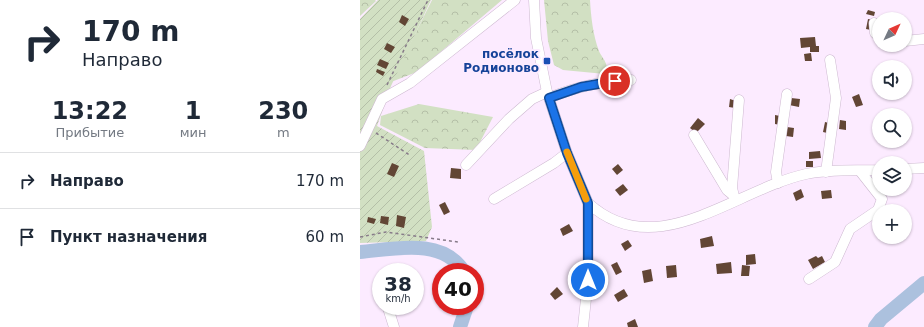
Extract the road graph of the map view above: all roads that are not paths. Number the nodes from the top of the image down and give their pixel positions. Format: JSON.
{"nodes":[{"id":1,"x":515,"y":0,"type":"edge"},
{"id":2,"x":534,"y":0,"type":"edge"},
{"id":3,"x":924,"y":39,"type":"edge"},
{"id":4,"x":912,"y":40,"type":"edge"},
{"id":5,"x":830,"y":60,"type":"dead end"},
{"id":6,"x":631,"y":80,"type":"dead end"},
{"id":7,"x":787,"y":94,"type":"dead end"},
{"id":8,"x":548,"y":95,"type":"junction"},
{"id":9,"x":739,"y":100,"type":"dead end"},
{"id":10,"x":694,"y":135,"type":"dead end"},
{"id":11,"x":360,"y":146,"type":"edge"},
{"id":12,"x":567,"y":153,"type":"junction"},
{"id":13,"x":466,"y":165,"type":"dead end"},
{"id":14,"x":924,"y":168,"type":"edge"},
{"id":15,"x":912,"y":169,"type":"edge"},
{"id":16,"x":872,"y":170,"type":"edge"},
{"id":17,"x":860,"y":171,"type":"junction"},
{"id":18,"x":826,"y":172,"type":"junction"},
{"id":19,"x":778,"y":184,"type":"junction"},
{"id":20,"x":734,"y":197,"type":"junction"},
{"id":21,"x":494,"y":199,"type":"dead end"},
{"id":22,"x":588,"y":203,"type":"junction"},
{"id":23,"x":809,"y":279,"type":"dead end"},
{"id":24,"x":390,"y":315,"type":"edge"},
{"id":25,"x":394,"y":327,"type":"edge"},
{"id":26,"x":583,"y":327,"type":"edge"}],
"edges":[{"from":1,"to":11,"type":"street"},
{"from":2,"to":8,"type":"street"},
{"from":3,"to":4,"type":"street"},
{"from":5,"to":18,"type":"street"},
{"from":6,"to":8,"type":"street"},
{"from":7,"to":19,"type":"street"},
{"from":8,"to":12,"type":"street"},
{"from":8,"to":13,"type":"street"},
{"from":9,"to":20,"type":"street"},
{"from":10,"to":20,"type":"street"},
{"from":12,"to":21,"type":"street"},
{"from":12,"to":22,"type":"street"},
{"from":14,"to":15,"type":"street"},
{"from":16,"to":17,"type":"street"},
{"from":17,"to":18,"type":"street"},
{"from":17,"to":23,"type":"street"},
{"from":18,"to":19,"type":"street"},
{"from":19,"to":20,"type":"street"},
{"from":20,"to":22,"type":"street"},
{"from":22,"to":26,"type":"street"},
{"from":24,"to":25,"type":"street"}]}
